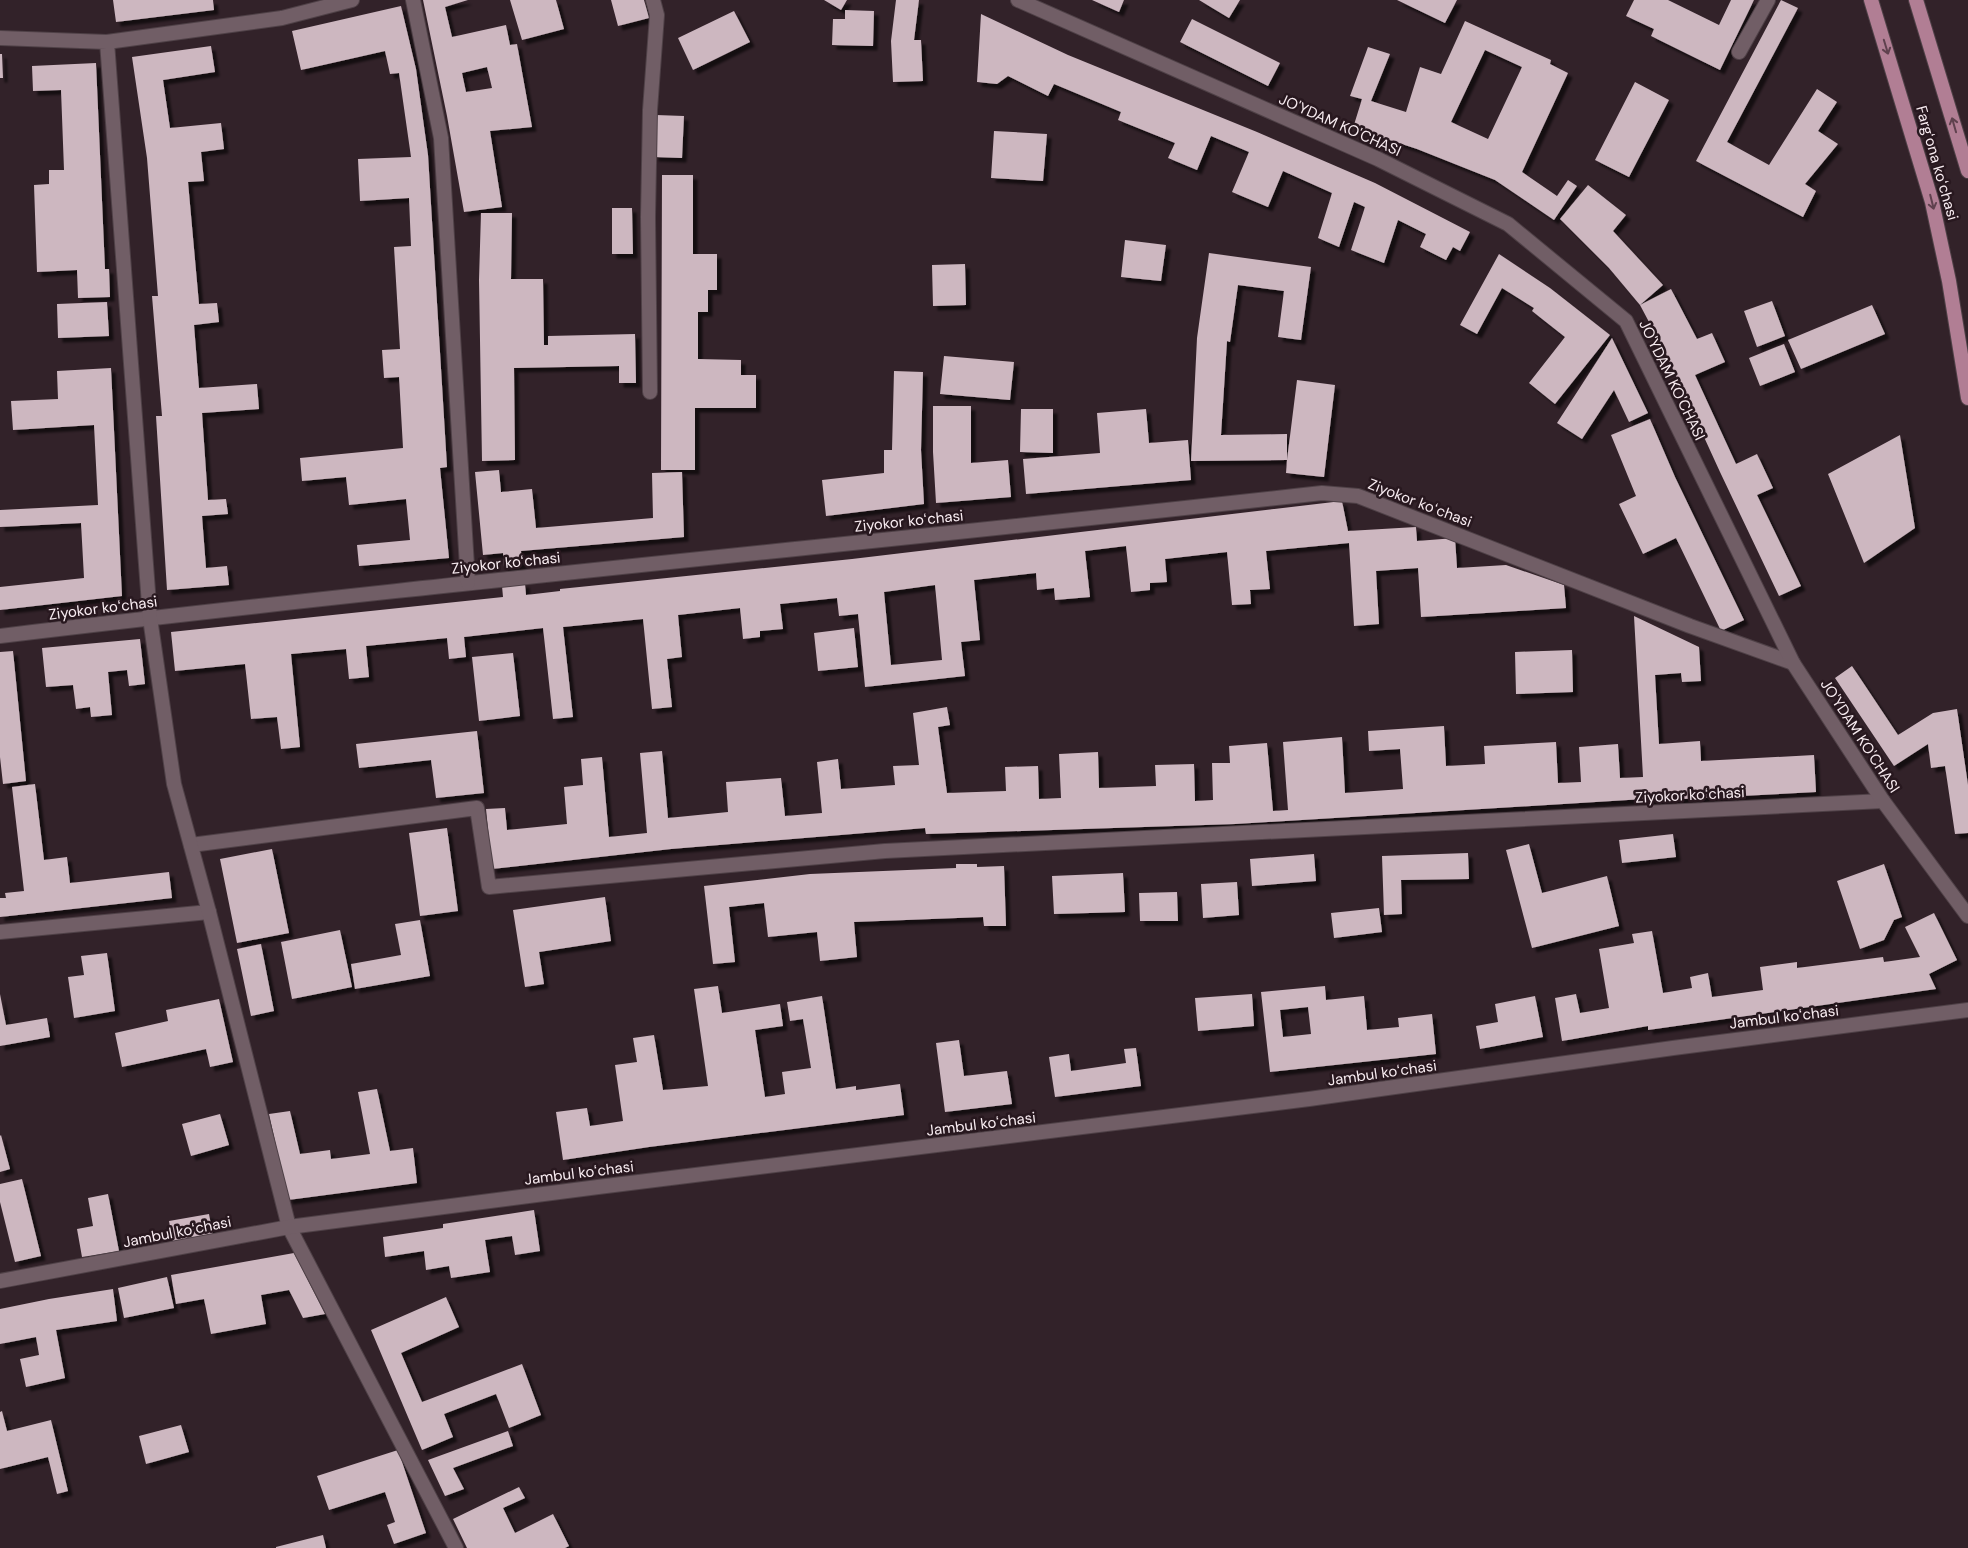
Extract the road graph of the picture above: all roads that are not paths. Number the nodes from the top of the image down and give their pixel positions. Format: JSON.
{"nodes":[{"id":1,"x":352,"y":0,"type":"edge"},
{"id":2,"x":413,"y":0,"type":"edge"},
{"id":3,"x":653,"y":0,"type":"edge"},
{"id":4,"x":1018,"y":0,"type":"edge"},
{"id":5,"x":1768,"y":0,"type":"edge"},
{"id":6,"x":1871,"y":0,"type":"edge"},
{"id":7,"x":1916,"y":0,"type":"edge"},
{"id":8,"x":0,"y":38,"type":"edge"},
{"id":9,"x":107,"y":42,"type":"junction"},
{"id":10,"x":1739,"y":52,"type":"dead end"},
{"id":11,"x":1968,"y":169,"type":"edge"},
{"id":12,"x":650,"y":392,"type":"dead end"},
{"id":13,"x":1968,"y":398,"type":"edge"},
{"id":14,"x":468,"y":583,"type":"junction"},
{"id":15,"x":150,"y":618,"type":"junction"},
{"id":16,"x":0,"y":636,"type":"edge"},
{"id":17,"x":1793,"y":663,"type":"junction"},
{"id":18,"x":1883,"y":801,"type":"junction"},
{"id":19,"x":191,"y":845,"type":"junction"},
{"id":20,"x":209,"y":912,"type":"junction"},
{"id":21,"x":1968,"y":916,"type":"edge"},
{"id":22,"x":0,"y":932,"type":"edge"},
{"id":23,"x":1968,"y":1010,"type":"edge"},
{"id":24,"x":289,"y":1227,"type":"junction"},
{"id":25,"x":0,"y":1282,"type":"edge"},
{"id":26,"x":456,"y":1548,"type":"edge"}],
"edges":[{"from":1,"to":9,"type":"street"},
{"from":2,"to":14,"type":"street"},
{"from":3,"to":12,"type":"street"},
{"from":4,"to":17,"type":"street","name":"JO'YDAM KO'CHASI"},
{"from":5,"to":10,"type":"street"},
{"from":6,"to":13,"type":"main road","name":"Fargʻona koʻchasi","one_way":true},
{"from":11,"to":7,"type":"main road","name":"Fargʻona koʻchasi","one_way":true},
{"from":8,"to":9,"type":"street"},
{"from":9,"to":15,"type":"street"},
{"from":14,"to":15,"type":"street","name":"Ziyokor koʻchasi"},
{"from":14,"to":17,"type":"street","name":"Ziyokor koʻchasi"},
{"from":15,"to":16,"type":"street","name":"Ziyokor koʻchasi"},
{"from":15,"to":19,"type":"street"},
{"from":17,"to":18,"type":"street","name":"JO'YDAM KO'CHASI"},
{"from":18,"to":19,"type":"street","name":"Ziyokor koʻchasi"},
{"from":18,"to":21,"type":"street","name":"JO'YDAM KO'CHASI"},
{"from":19,"to":20,"type":"street"},
{"from":20,"to":22,"type":"street"},
{"from":20,"to":24,"type":"street"},
{"from":23,"to":24,"type":"street","name":"Jambul koʻchasi"},
{"from":24,"to":25,"type":"street","name":"Jambul koʻchasi"},
{"from":24,"to":26,"type":"street"}]}
